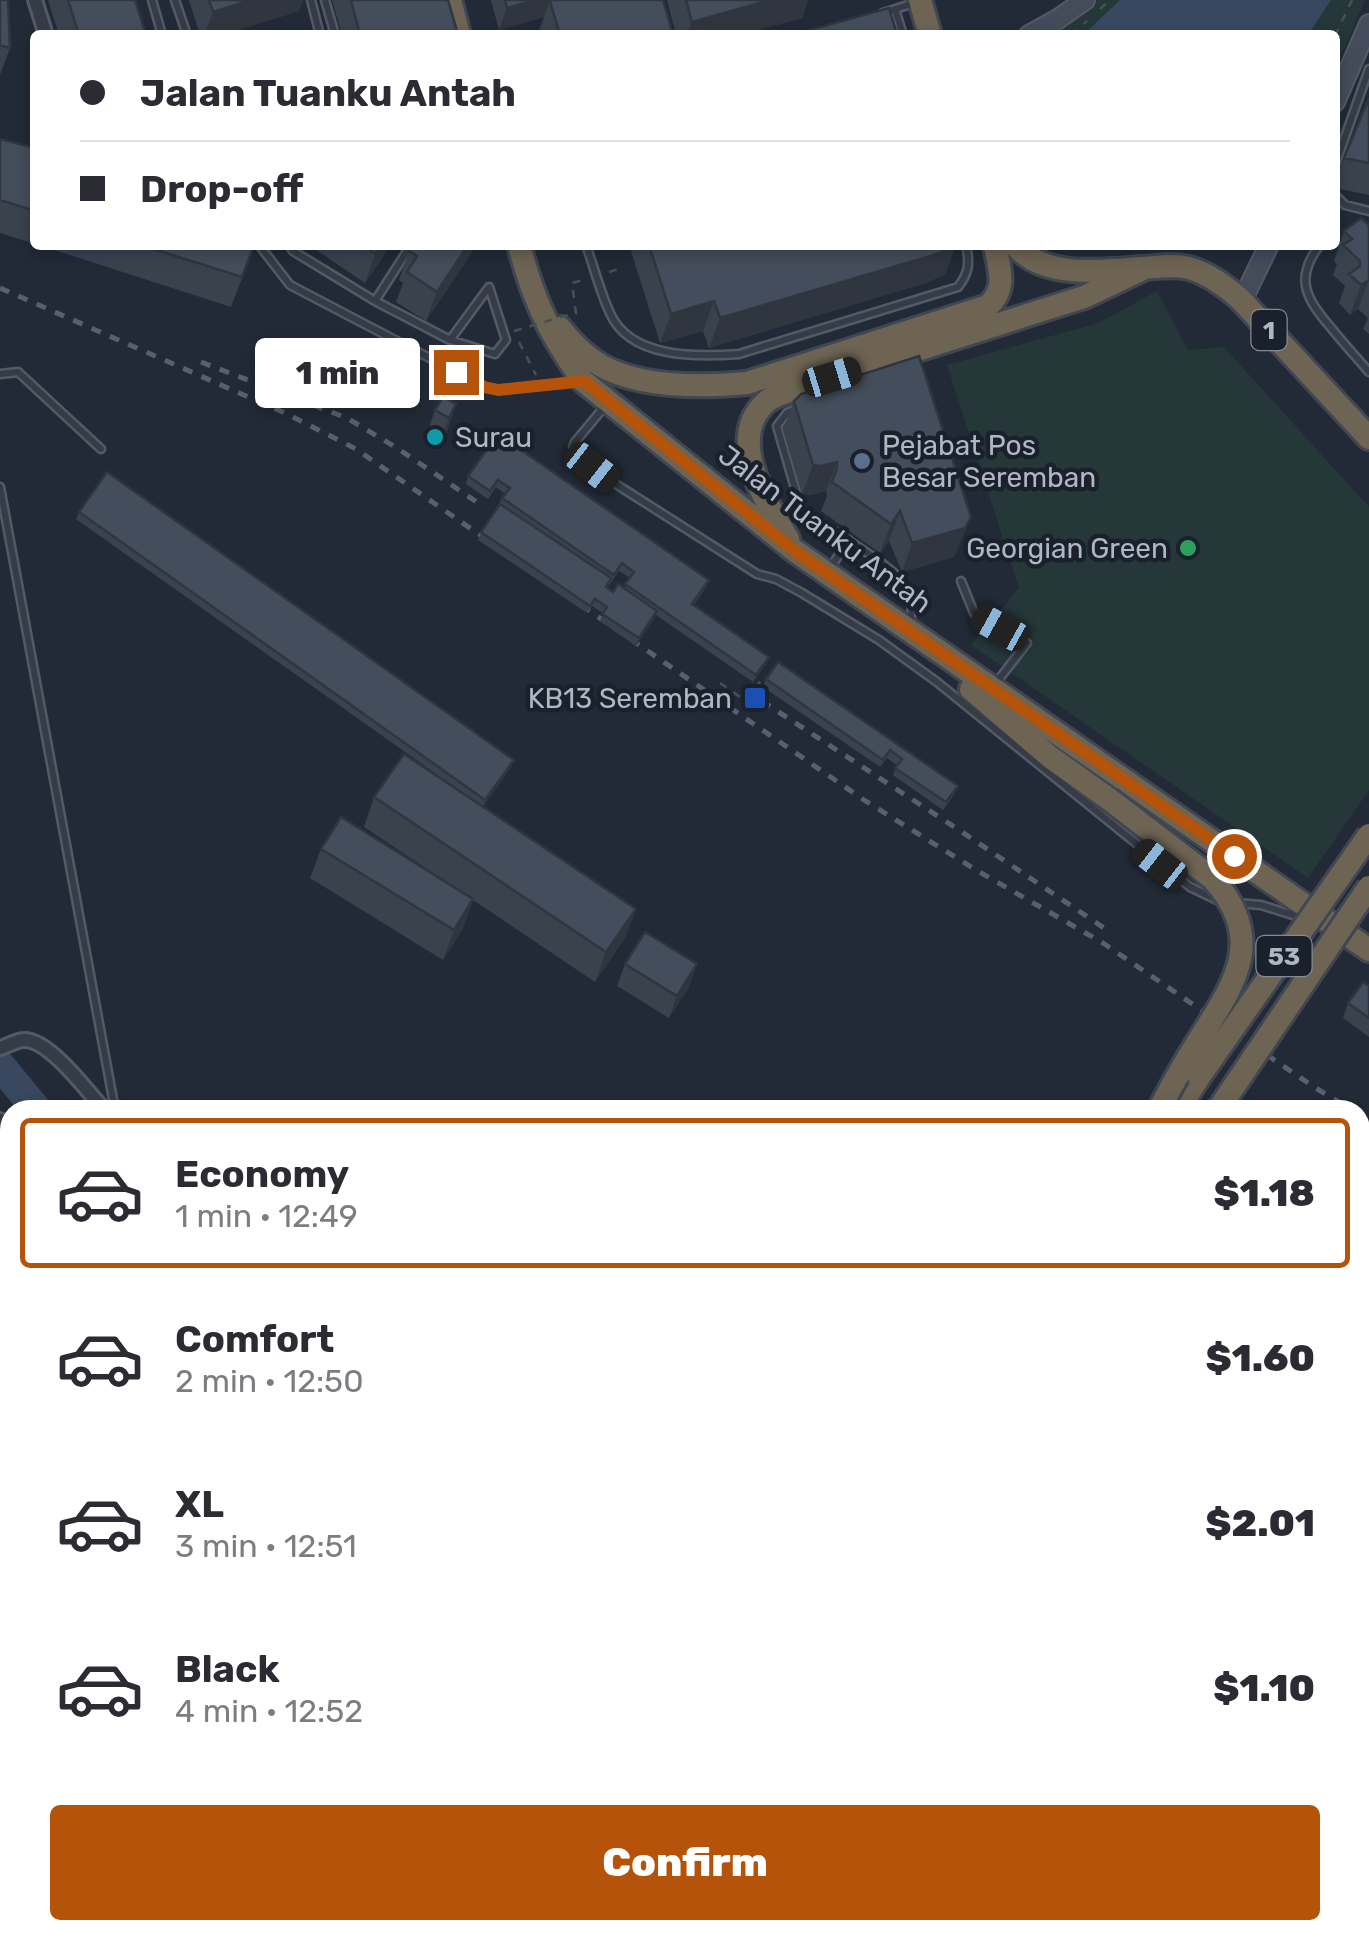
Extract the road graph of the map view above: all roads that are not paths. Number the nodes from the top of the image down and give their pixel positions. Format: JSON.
{"nodes":[{"id":1,"x":36,"y":0,"type":"edge"},
{"id":2,"x":152,"y":0,"type":"edge"},
{"id":3,"x":175,"y":0,"type":"edge"},
{"id":4,"x":310,"y":0,"type":"edge"},
{"id":5,"x":325,"y":0,"type":"edge"},
{"id":6,"x":450,"y":0,"type":"edge"},
{"id":7,"x":920,"y":0,"type":"edge"},
{"id":8,"x":1085,"y":0,"type":"edge"},
{"id":9,"x":895,"y":8,"type":"junction"},
{"id":10,"x":880,"y":14,"type":"edge"},
{"id":11,"x":1369,"y":24,"type":"edge"},
{"id":12,"x":45,"y":30,"type":"edge"},
{"id":13,"x":161,"y":30,"type":"edge"},
{"id":14,"x":185,"y":30,"type":"edge"},
{"id":15,"x":319,"y":30,"type":"edge"},
{"id":16,"x":334,"y":30,"type":"edge"},
{"id":17,"x":459,"y":30,"type":"edge"},
{"id":18,"x":902,"y":30,"type":"edge"},
{"id":19,"x":929,"y":30,"type":"edge"},
{"id":20,"x":1045,"y":30,"type":"edge"},
{"id":21,"x":1369,"y":69,"type":"edge"},
{"id":22,"x":1340,"y":91,"type":"edge"},
{"id":23,"x":1340,"y":151,"type":"edge"},
{"id":24,"x":1340,"y":201,"type":"edge"},
{"id":25,"x":1369,"y":211,"type":"edge"},
{"id":26,"x":263,"y":250,"type":"edge"},
{"id":27,"x":292,"y":250,"type":"edge"},
{"id":28,"x":408,"y":250,"type":"edge"},
{"id":29,"x":519,"y":250,"type":"edge"},
{"id":30,"x":588,"y":250,"type":"edge"},
{"id":31,"x":967,"y":250,"type":"edge"},
{"id":32,"x":996,"y":250,"type":"edge"},
{"id":33,"x":1018,"y":250,"type":"edge"},
{"id":34,"x":1266,"y":250,"type":"edge"},
{"id":35,"x":1316,"y":250,"type":"edge"},
{"id":36,"x":1146,"y":268,"type":"junction"},
{"id":37,"x":531,"y":289,"type":"junction"},
{"id":38,"x":375,"y":301,"type":"junction"},
{"id":39,"x":1242,"y":301,"type":"junction"},
{"id":40,"x":450,"y":340,"type":"junction"},
{"id":41,"x":1369,"y":372,"type":"edge"},
{"id":42,"x":0,"y":374,"type":"edge"},
{"id":43,"x":584,"y":381,"type":"junction"},
{"id":44,"x":608,"y":401,"type":"junction"},
{"id":45,"x":804,"y":407,"type":"edge"},
{"id":46,"x":1369,"y":438,"type":"edge"},
{"id":47,"x":101,"y":449,"type":"dead end"},
{"id":48,"x":0,"y":487,"type":"edge"},
{"id":49,"x":849,"y":540,"type":"junction"},
{"id":50,"x":795,"y":551,"type":"junction"},
{"id":51,"x":827,"y":572,"type":"junction"},
{"id":52,"x":962,"y":581,"type":"dead end"},
{"id":53,"x":916,"y":635,"type":"junction"},
{"id":54,"x":992,"y":688,"type":"junction"},
{"id":55,"x":1369,"y":836,"type":"edge"},
{"id":56,"x":1369,"y":888,"type":"edge"},
{"id":57,"x":1362,"y":945,"type":"edge"},
{"id":58,"x":2,"y":1047,"type":"edge"},
{"id":59,"x":95,"y":1100,"type":"edge"},
{"id":60,"x":114,"y":1100,"type":"edge"},
{"id":61,"x":1164,"y":1100,"type":"edge"},
{"id":62,"x":1185,"y":1100,"type":"edge"},
{"id":63,"x":1225,"y":1100,"type":"edge"}],
"edges":[{"from":1,"to":12,"type":"street"},
{"from":2,"to":13,"type":"lane"},
{"from":3,"to":14,"type":"lane"},
{"from":4,"to":15,"type":"lane"},
{"from":5,"to":16,"type":"lane"},
{"from":6,"to":17,"type":"highway"},
{"from":7,"to":9,"type":"lane"},
{"from":7,"to":19,"type":"highway"},
{"from":8,"to":20,"type":"street"},
{"from":9,"to":10,"type":"lane"},
{"from":9,"to":18,"type":"lane"},
{"from":11,"to":22,"type":"street"},
{"from":21,"to":23,"type":"lane"},
{"from":24,"to":25,"type":"lane"},
{"from":26,"to":43,"type":"lane"},
{"from":27,"to":38,"type":"lane"},
{"from":28,"to":38,"type":"lane"},
{"from":29,"to":37,"type":"highway","number":"1"},
{"from":30,"to":31,"type":"lane"},
{"from":32,"to":37,"type":"highway","number":"1"},
{"from":33,"to":36,"type":"highway","number":"1"},
{"from":34,"to":39,"type":"street"},
{"from":35,"to":41,"type":"lane"},
{"from":36,"to":39,"type":"highway","number":"1"},
{"from":36,"to":50,"type":"highway","number":"1"},
{"from":37,"to":43,"type":"highway","name":"Jalan Tuanku Antah","number":"1"},
{"from":38,"to":40,"type":"lane"},
{"from":39,"to":46,"type":"highway","number":"1"},
{"from":40,"to":40,"type":"lane"},
{"from":42,"to":47,"type":"lane"},
{"from":43,"to":44,"type":"highway","name":"Jalan Tuanku Antah","number":"1"},
{"from":44,"to":50,"type":"highway","name":"Jalan Tuanku Antah","number":"1"},
{"from":44,"to":57,"type":"lane"},
{"from":45,"to":49,"type":"lane"},
{"from":48,"to":60,"type":"lane"},
{"from":49,"to":51,"type":"lane"},
{"from":49,"to":53,"type":"lane"},
{"from":50,"to":51,"type":"highway","name":"Jalan Tuanku Antah","number":"1"},
{"from":51,"to":53,"type":"highway","name":"Jalan Tuanku Antah","number":"1"},
{"from":52,"to":54,"type":"lane"},
{"from":53,"to":54,"type":"highway","name":"Jalan Tuanku Antah","number":"1"},
{"from":53,"to":61,"type":"highway","bridge":true},
{"from":54,"to":57,"type":"highway","name":"Jalan Tuanku Antah","number":"1"},
{"from":55,"to":62,"type":"highway","number":"53","bridge":true},
{"from":56,"to":63,"type":"highway","number":"53","bridge":true},
{"from":58,"to":59,"type":"street"}]}
